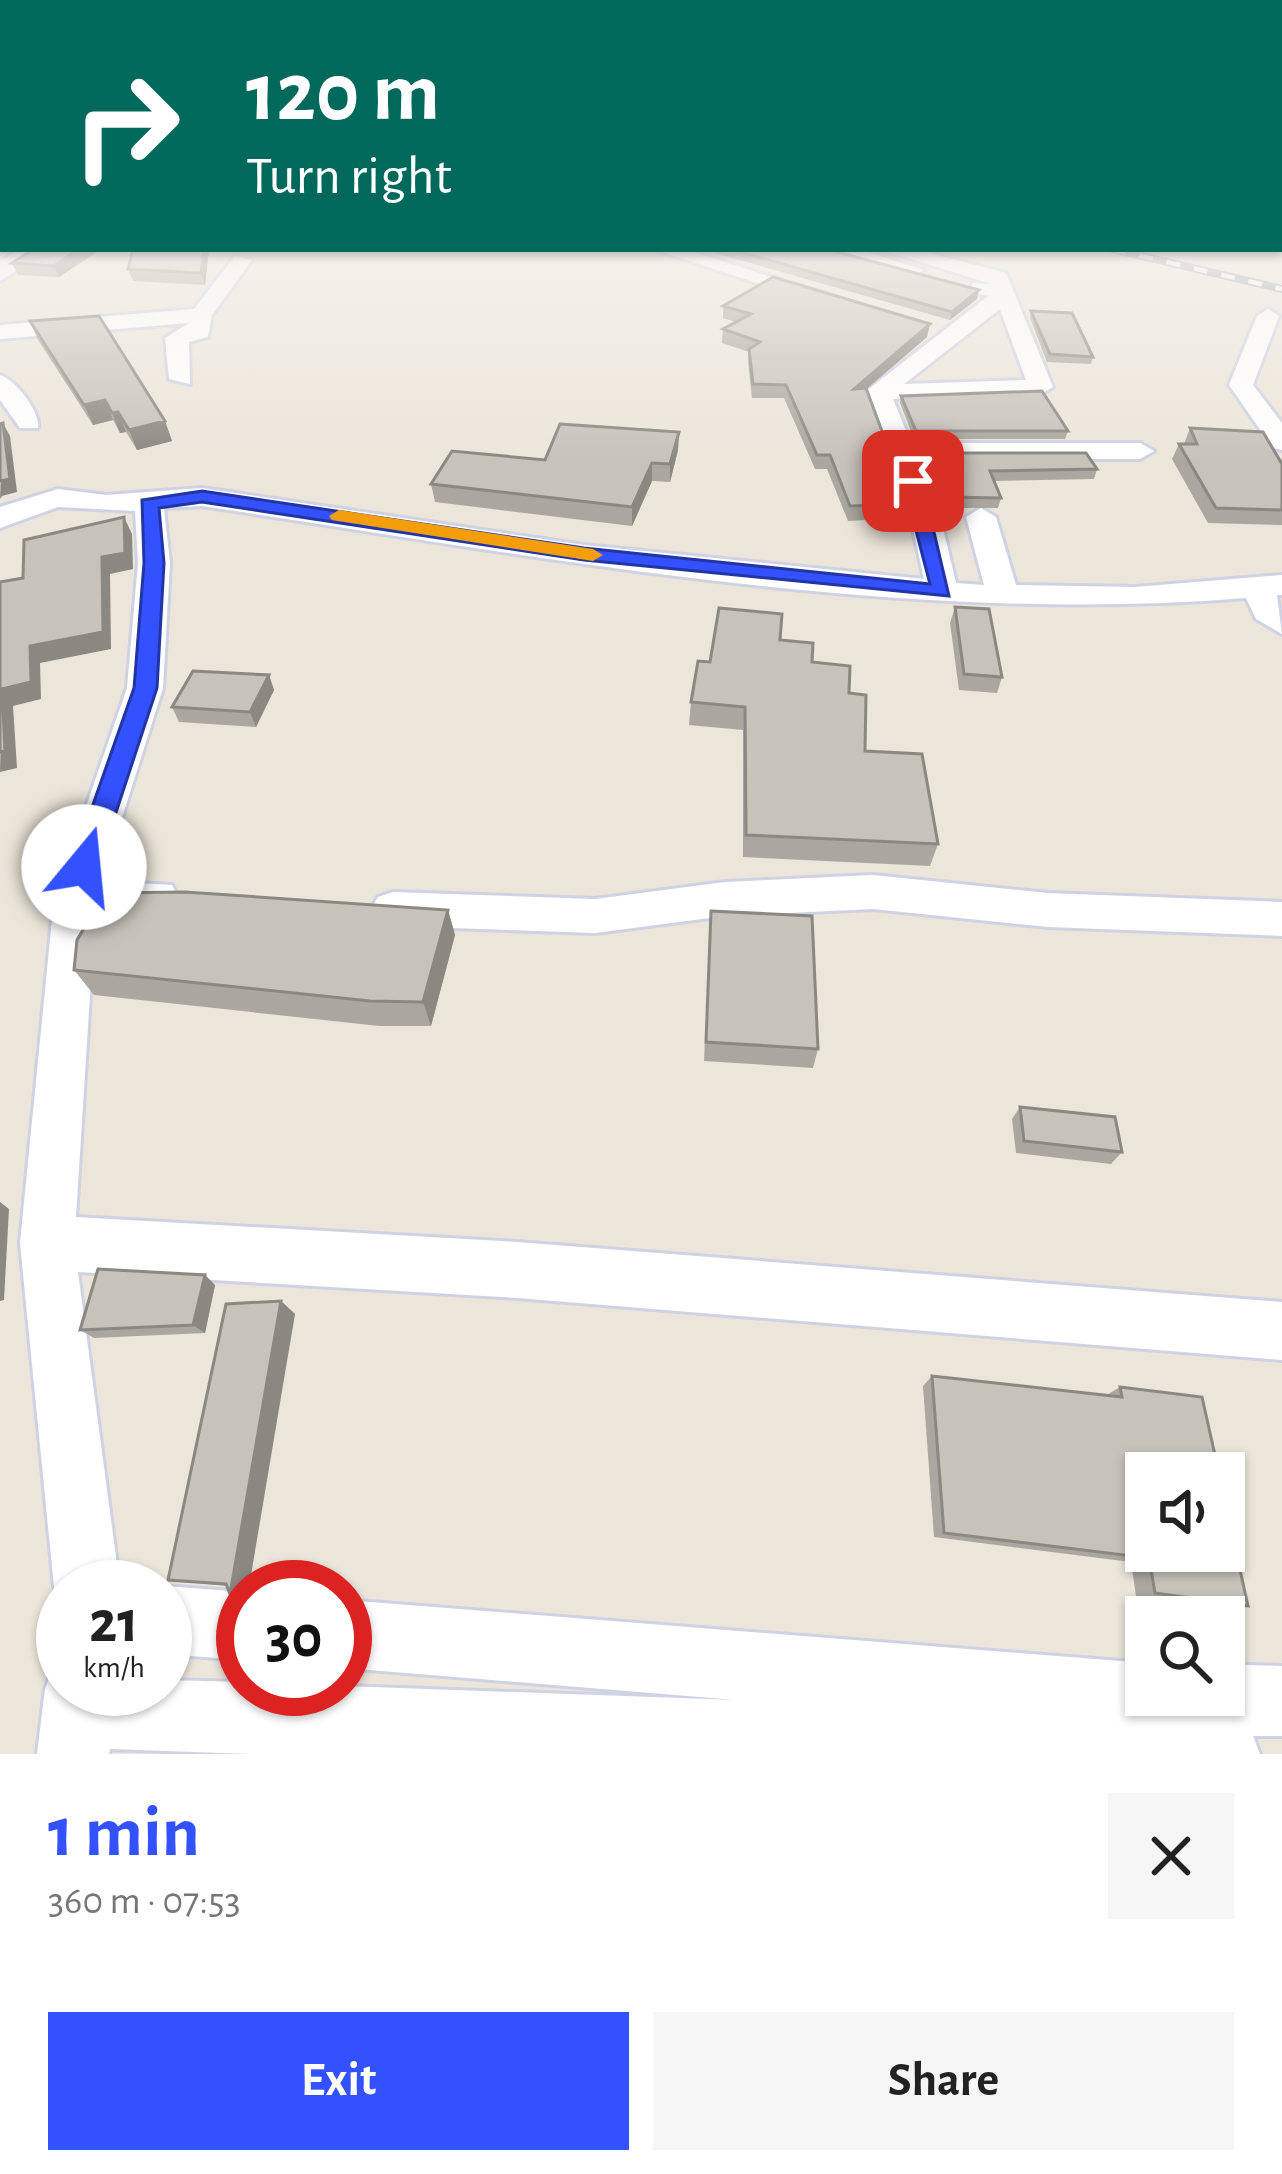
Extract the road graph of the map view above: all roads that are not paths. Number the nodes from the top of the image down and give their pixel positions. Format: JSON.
{"nodes":[{"id":1,"x":215,"y":296,"type":"edge"},
{"id":2,"x":782,"y":296,"type":"edge"},
{"id":3,"x":797,"y":296,"type":"edge"},
{"id":4,"x":1002,"y":296,"type":"edge"},
{"id":5,"x":1006,"y":296,"type":"edge"},
{"id":6,"x":201,"y":315,"type":"junction"},
{"id":7,"x":1268,"y":316,"type":"dead end"},
{"id":8,"x":0,"y":332,"type":"edge"},
{"id":9,"x":181,"y":379,"type":"dead end"},
{"id":10,"x":0,"y":382,"type":"edge"},
{"id":11,"x":1241,"y":385,"type":"junction"},
{"id":12,"x":1282,"y":385,"type":"edge"},
{"id":13,"x":1040,"y":387,"type":"junction"},
{"id":14,"x":878,"y":392,"type":"junction"},
{"id":15,"x":29,"y":422,"type":"dead end"},
{"id":16,"x":1282,"y":442,"type":"edge"},
{"id":17,"x":901,"y":451,"type":"junction"},
{"id":18,"x":1079,"y":451,"type":"junction"},
{"id":19,"x":1140,"y":451,"type":"dead end"},
{"id":20,"x":149,"y":504,"type":"junction"},
{"id":21,"x":981,"y":517,"type":"dead end"},
{"id":22,"x":0,"y":519,"type":"edge"},
{"id":23,"x":1269,"y":586,"type":"edge"},
{"id":24,"x":942,"y":591,"type":"junction"},
{"id":25,"x":1003,"y":595,"type":"junction"},
{"id":26,"x":1282,"y":624,"type":"edge"},
{"id":27,"x":200,"y":896,"type":"edge"},
{"id":28,"x":74,"y":899,"type":"junction"},
{"id":29,"x":355,"y":907,"type":"edge"},
{"id":30,"x":1282,"y":919,"type":"edge"},
{"id":31,"x":47,"y":1243,"type":"junction"},
{"id":32,"x":1282,"y":1331,"type":"edge"},
{"id":33,"x":83,"y":1560,"type":"edge"},
{"id":34,"x":372,"y":1636,"type":"edge"},
{"id":35,"x":1282,"y":1701,"type":"edge"},
{"id":36,"x":77,"y":1718,"type":"edge"},
{"id":37,"x":369,"y":1740,"type":"edge"},
{"id":38,"x":1224,"y":1754,"type":"edge"}],
"edges":[{"from":1,"to":6,"type":"street"},
{"from":2,"to":3,"type":"street"},
{"from":4,"to":14,"type":"street"},
{"from":5,"to":13,"type":"street"},
{"from":6,"to":8,"type":"street"},
{"from":6,"to":9,"type":"street"},
{"from":7,"to":11,"type":"street"},
{"from":10,"to":15,"type":"street"},
{"from":11,"to":12,"type":"street"},
{"from":11,"to":16,"type":"street"},
{"from":13,"to":14,"type":"street"},
{"from":13,"to":18,"type":"street"},
{"from":14,"to":17,"type":"street"},
{"from":17,"to":18,"type":"street"},
{"from":17,"to":24,"type":"street"},
{"from":18,"to":19,"type":"street"},
{"from":20,"to":22,"type":"street"},
{"from":20,"to":24,"type":"street"},
{"from":20,"to":28,"type":"street"},
{"from":21,"to":25,"type":"street"},
{"from":23,"to":25,"type":"street"},
{"from":23,"to":26,"type":"street"},
{"from":24,"to":25,"type":"street"},
{"from":27,"to":28,"type":"street"},
{"from":28,"to":31,"type":"street"},
{"from":29,"to":30,"type":"street"},
{"from":31,"to":32,"type":"street"},
{"from":31,"to":33,"type":"street"},
{"from":34,"to":35,"type":"street"},
{"from":36,"to":37,"type":"street"},
{"from":37,"to":38,"type":"street"}]}
